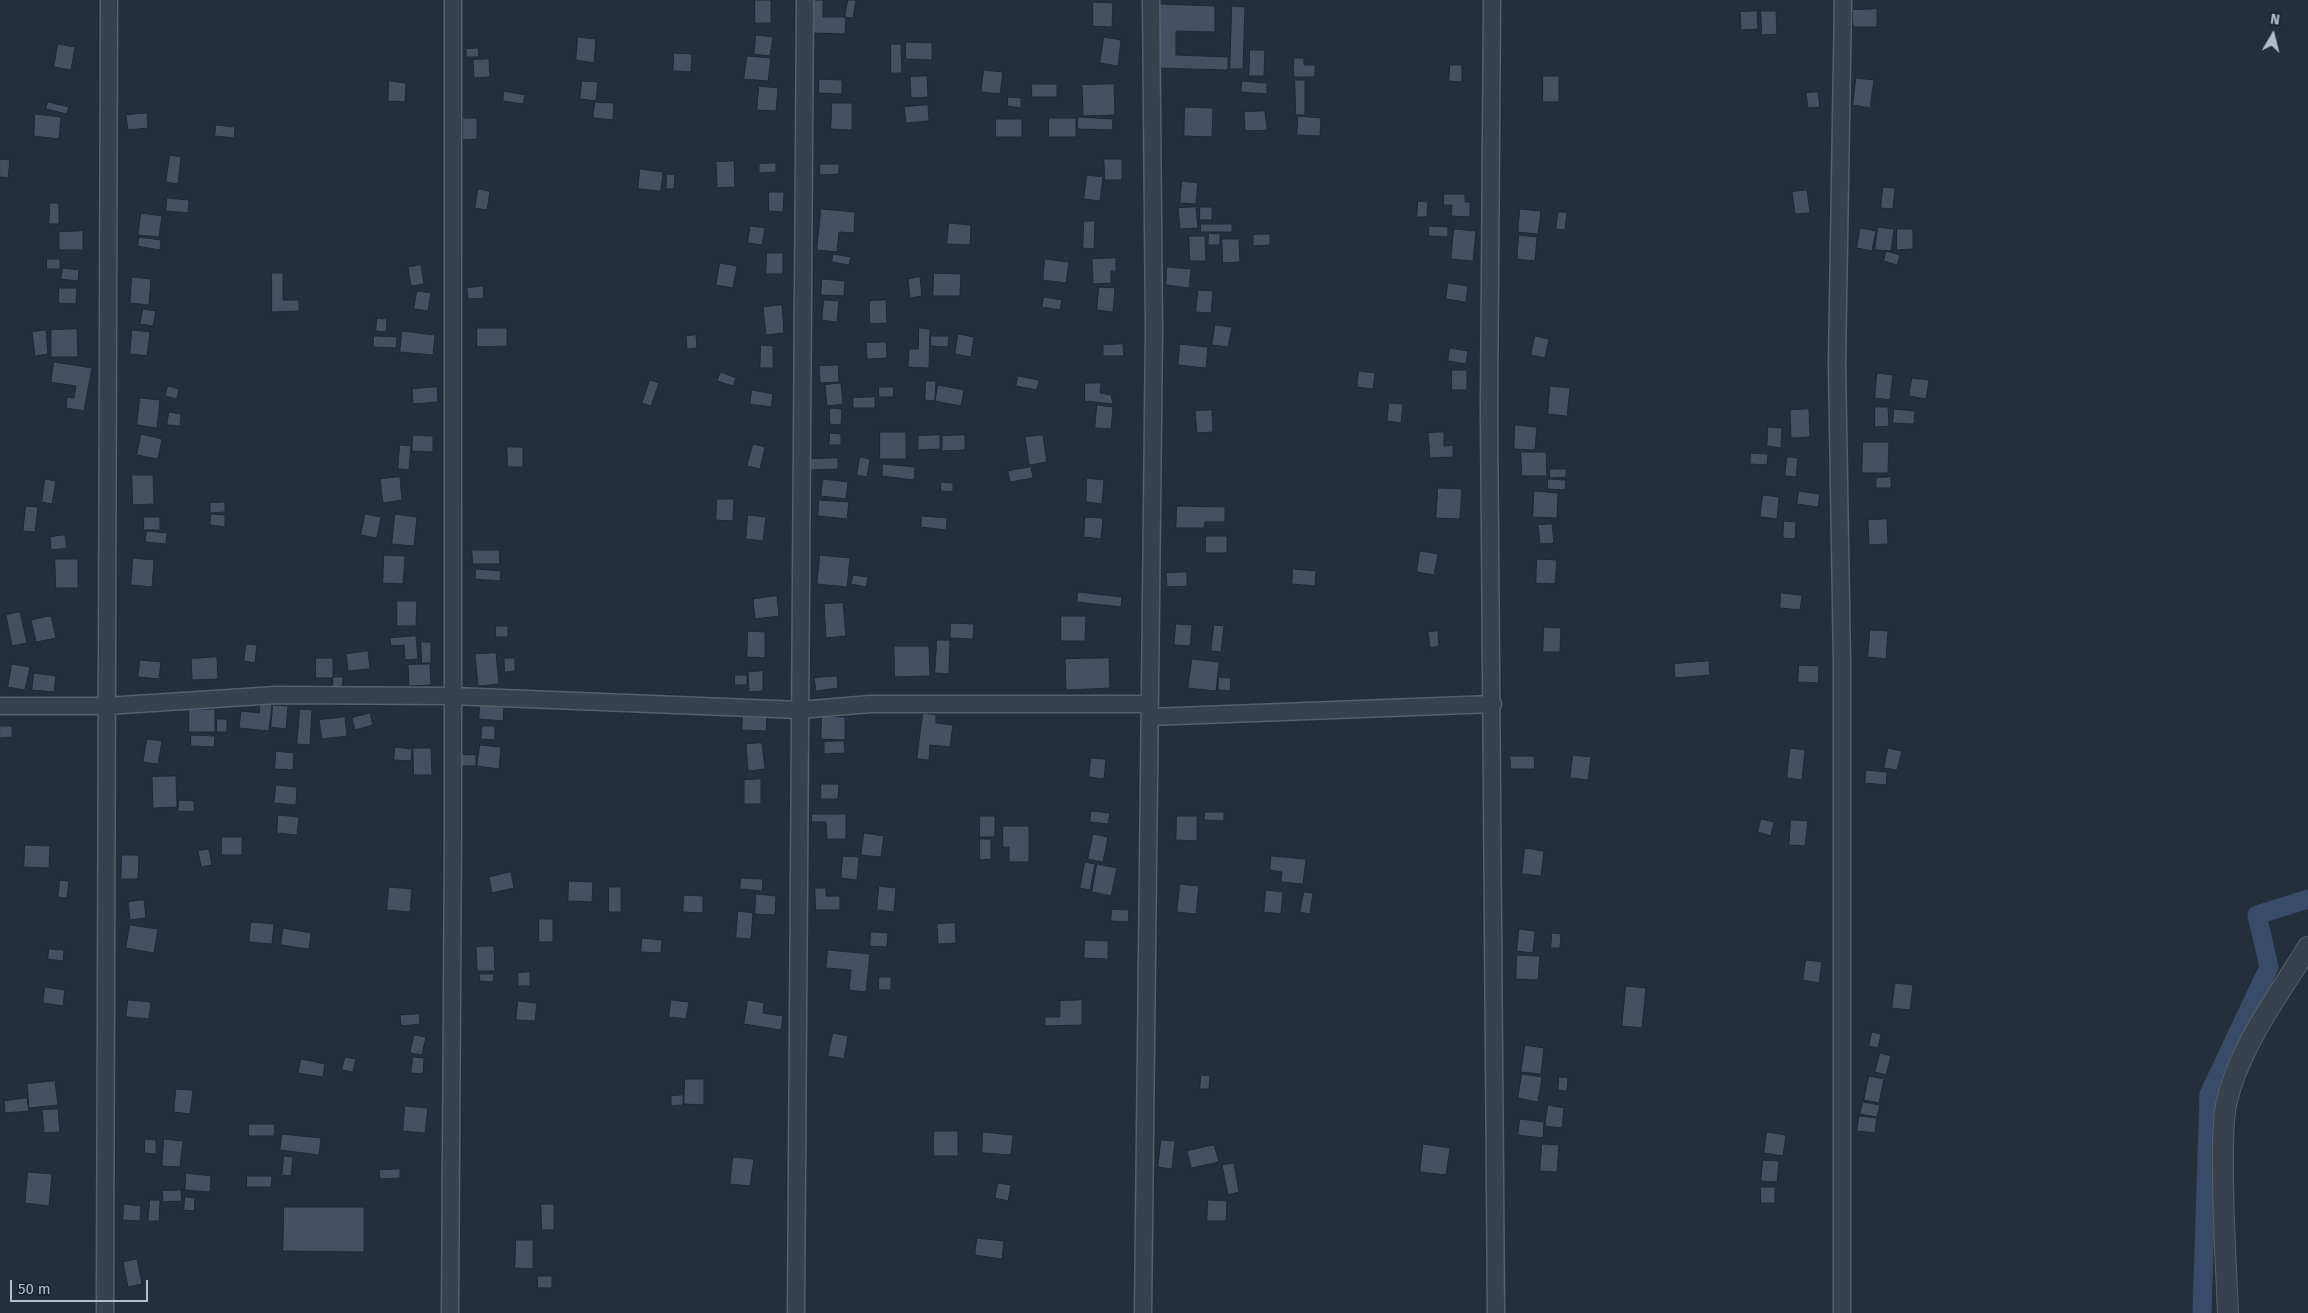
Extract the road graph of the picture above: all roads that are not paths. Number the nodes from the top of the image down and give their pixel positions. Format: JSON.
{"nodes":[{"id":1,"x":109,"y":0,"type":"edge"},
{"id":2,"x":453,"y":0,"type":"edge"},
{"id":3,"x":805,"y":0,"type":"edge"},
{"id":4,"x":1151,"y":0,"type":"edge"},
{"id":5,"x":1492,"y":0,"type":"edge"},
{"id":6,"x":1843,"y":0,"type":"edge"},
{"id":7,"x":453,"y":696,"type":"junction"},
{"id":8,"x":1493,"y":704,"type":"junction"},
{"id":9,"x":0,"y":706,"type":"edge"},
{"id":10,"x":106,"y":706,"type":"junction"},
{"id":11,"x":800,"y":710,"type":"junction"},
{"id":12,"x":1150,"y":710,"type":"junction"},
{"id":13,"x":2308,"y":947,"type":"edge"},
{"id":14,"x":105,"y":1313,"type":"edge"},
{"id":15,"x":450,"y":1313,"type":"edge"},
{"id":16,"x":796,"y":1313,"type":"edge"},
{"id":17,"x":1143,"y":1313,"type":"edge"},
{"id":18,"x":1496,"y":1313,"type":"edge"},
{"id":19,"x":1842,"y":1313,"type":"edge"},
{"id":20,"x":2228,"y":1313,"type":"edge"}],
"edges":[{"from":1,"to":10,"type":"street"},
{"from":2,"to":7,"type":"street"},
{"from":3,"to":11,"type":"street"},
{"from":4,"to":12,"type":"street"},
{"from":5,"to":8,"type":"street"},
{"from":6,"to":19,"type":"street"},
{"from":7,"to":10,"type":"street"},
{"from":7,"to":11,"type":"street"},
{"from":7,"to":15,"type":"street"},
{"from":8,"to":12,"type":"street"},
{"from":8,"to":18,"type":"street"},
{"from":9,"to":10,"type":"street"},
{"from":10,"to":14,"type":"street"},
{"from":11,"to":12,"type":"street"},
{"from":11,"to":16,"type":"street"},
{"from":12,"to":17,"type":"street"},
{"from":13,"to":20,"type":"street"}]}
